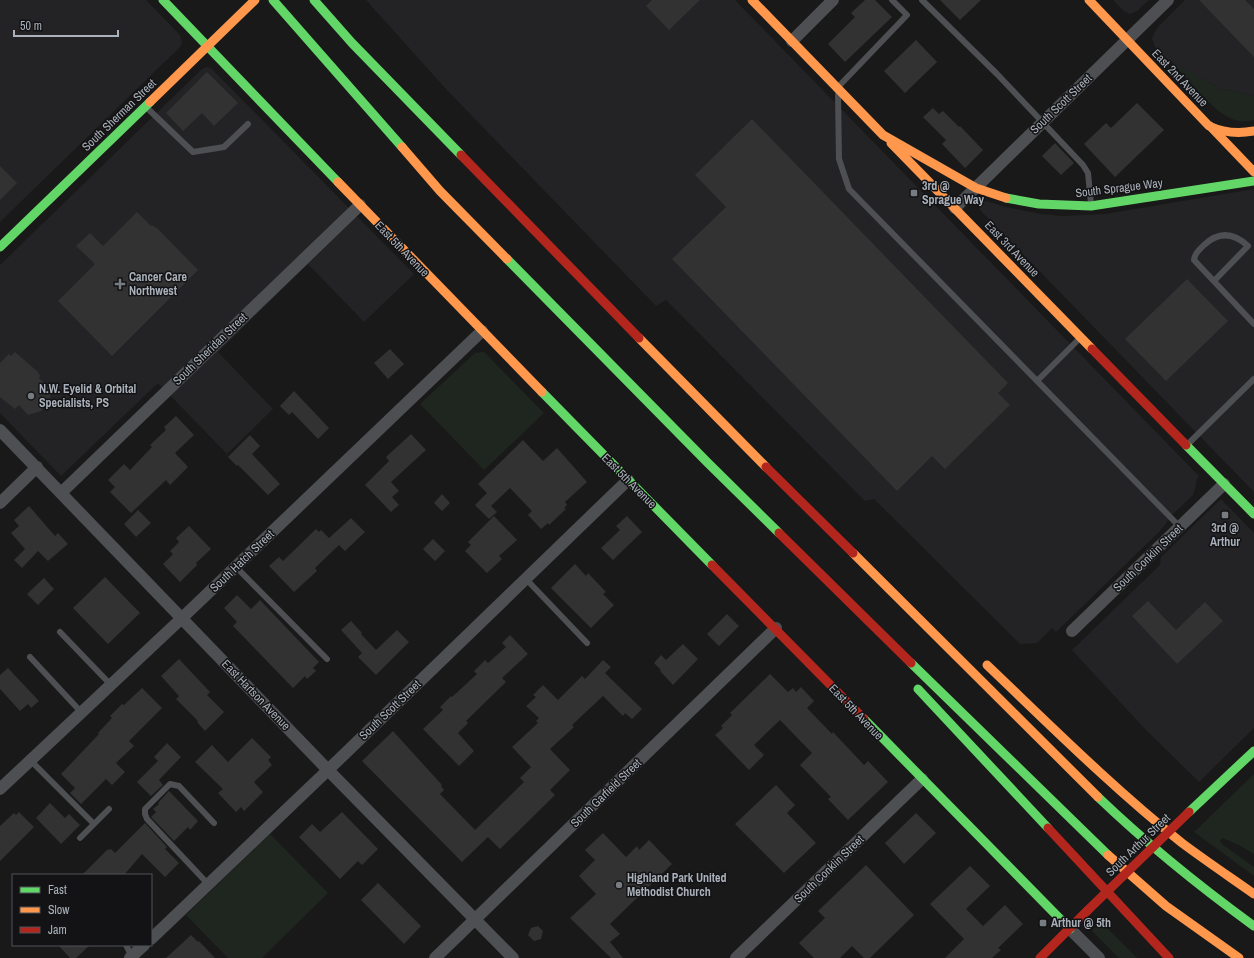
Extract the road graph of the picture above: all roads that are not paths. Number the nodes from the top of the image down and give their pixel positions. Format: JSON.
{"nodes":[{"id":1,"x":163,"y":0,"type":"edge"},
{"id":2,"x":255,"y":0,"type":"edge"},
{"id":3,"x":273,"y":0,"type":"edge"},
{"id":4,"x":314,"y":0,"type":"edge"},
{"id":5,"x":752,"y":0,"type":"edge"},
{"id":6,"x":833,"y":0,"type":"edge"},
{"id":7,"x":892,"y":0,"type":"edge"},
{"id":8,"x":922,"y":0,"type":"edge"},
{"id":9,"x":1089,"y":0,"type":"edge"},
{"id":10,"x":1168,"y":0,"type":"edge"},
{"id":11,"x":1127,"y":40,"type":"junction"},
{"id":12,"x":792,"y":41,"type":"junction"},
{"id":13,"x":208,"y":46,"type":"junction"},
{"id":14,"x":838,"y":88,"type":"junction"},
{"id":15,"x":145,"y":106,"type":"junction"},
{"id":16,"x":1042,"y":122,"type":"junction"},
{"id":17,"x":248,"y":124,"type":"dead end"},
{"id":18,"x":1209,"y":126,"type":"junction"},
{"id":19,"x":1254,"y":131,"type":"edge"},
{"id":20,"x":883,"y":135,"type":"junction"},
{"id":21,"x":1254,"y":172,"type":"edge"},
{"id":22,"x":1254,"y":181,"type":"edge"},
{"id":23,"x":976,"y":188,"type":"junction"},
{"id":24,"x":360,"y":206,"type":"junction"},
{"id":25,"x":1091,"y":206,"type":"junction"},
{"id":26,"x":955,"y":208,"type":"junction"},
{"id":27,"x":1254,"y":241,"type":"edge"},
{"id":28,"x":1248,"y":246,"type":"junction"},
{"id":29,"x":0,"y":247,"type":"edge"},
{"id":30,"x":1214,"y":281,"type":"junction"},
{"id":31,"x":1254,"y":324,"type":"edge"},
{"id":32,"x":482,"y":331,"type":"junction"},
{"id":33,"x":1081,"y":337,"type":"junction"},
{"id":34,"x":1254,"y":379,"type":"edge"},
{"id":35,"x":1037,"y":381,"type":"junction"},
{"id":36,"x":0,"y":430,"type":"edge"},
{"id":37,"x":730,"y":431,"type":"junction"},
{"id":38,"x":1186,"y":445,"type":"junction"},
{"id":39,"x":708,"y":463,"type":"junction"},
{"id":40,"x":37,"y":467,"type":"junction"},
{"id":41,"x":628,"y":480,"type":"junction"},
{"id":42,"x":1224,"y":484,"type":"junction"},
{"id":43,"x":61,"y":493,"type":"junction"},
{"id":44,"x":0,"y":503,"type":"edge"},
{"id":45,"x":1254,"y":514,"type":"edge"},
{"id":46,"x":1180,"y":527,"type":"junction"},
{"id":47,"x":236,"y":567,"type":"junction"},
{"id":48,"x":883,"y":569,"type":"dead end"},
{"id":49,"x":526,"y":579,"type":"junction"},
{"id":50,"x":182,"y":618,"type":"junction"},
{"id":51,"x":854,"y":620,"type":"dead end"},
{"id":52,"x":776,"y":628,"type":"junction"},
{"id":53,"x":60,"y":632,"type":"dead end"},
{"id":54,"x":1072,"y":632,"type":"dead end"},
{"id":55,"x":587,"y":643,"type":"dead end"},
{"id":56,"x":30,"y":657,"type":"dead end"},
{"id":57,"x":327,"y":659,"type":"dead end"},
{"id":58,"x":982,"y":660,"type":"dead end"},
{"id":59,"x":913,"y":683,"type":"dead end"},
{"id":60,"x":111,"y":685,"type":"junction"},
{"id":61,"x":82,"y":713,"type":"junction"},
{"id":62,"x":1254,"y":751,"type":"edge"},
{"id":63,"x":31,"y":760,"type":"junction"},
{"id":64,"x":328,"y":770,"type":"junction"},
{"id":65,"x":922,"y":779,"type":"junction"},
{"id":66,"x":0,"y":789,"type":"edge"},
{"id":67,"x":109,"y":808,"type":"dead end"},
{"id":68,"x":94,"y":824,"type":"junction"},
{"id":69,"x":214,"y":824,"type":"dead end"},
{"id":70,"x":80,"y":838,"type":"dead end"},
{"id":71,"x":208,"y":884,"type":"junction"},
{"id":72,"x":1254,"y":894,"type":"edge"},
{"id":73,"x":475,"y":920,"type":"junction"},
{"id":74,"x":1254,"y":926,"type":"edge"},
{"id":75,"x":1070,"y":929,"type":"junction"},
{"id":76,"x":152,"y":937,"type":"edge"},
{"id":77,"x":126,"y":946,"type":"edge"},
{"id":78,"x":143,"y":946,"type":"edge"},
{"id":79,"x":131,"y":957,"type":"edge"},
{"id":80,"x":435,"y":958,"type":"edge"},
{"id":81,"x":513,"y":958,"type":"edge"},
{"id":82,"x":736,"y":958,"type":"edge"},
{"id":83,"x":1040,"y":958,"type":"edge"},
{"id":84,"x":1099,"y":958,"type":"edge"},
{"id":85,"x":1169,"y":958,"type":"edge"},
{"id":86,"x":1239,"y":958,"type":"edge"}],
"edges":[{"from":1,"to":13,"type":"main road","name":"East 5th Avenue"},
{"from":2,"to":13,"type":"main road","name":"South Sherman Street"},
{"from":3,"to":39,"type":"main road"},
{"from":4,"to":37,"type":"main road"},
{"from":5,"to":12,"type":"main road","name":"East 3rd Avenue"},
{"from":6,"to":12,"type":"street"},
{"from":7,"to":14,"type":"lane"},
{"from":8,"to":16,"type":"lane"},
{"from":9,"to":11,"type":"main road","name":"East 2nd Avenue"},
{"from":10,"to":11,"type":"street","name":"South Scott Street"},
{"from":11,"to":16,"type":"street","name":"South Scott Street"},
{"from":11,"to":18,"type":"main road","name":"East 2nd Avenue"},
{"from":12,"to":14,"type":"main road","name":"East 3rd Avenue"},
{"from":13,"to":15,"type":"main road","name":"South Sherman Street"},
{"from":13,"to":24,"type":"main road","name":"East 5th Avenue"},
{"from":14,"to":20,"type":"main road","name":"East 3rd Avenue"},
{"from":14,"to":35,"type":"lane"},
{"from":15,"to":17,"type":"lane"},
{"from":15,"to":29,"type":"main road","name":"South Sherman Street"},
{"from":16,"to":23,"type":"street","name":"South Scott Street"},
{"from":16,"to":25,"type":"lane"},
{"from":18,"to":19,"type":"main road"},
{"from":18,"to":21,"type":"main road","name":"East 2nd Avenue"},
{"from":20,"to":23,"type":"main road","name":"South Sprague Way"},
{"from":20,"to":26,"type":"main road","name":"East 3rd Avenue"},
{"from":22,"to":25,"type":"main road","name":"South Sprague Way"},
{"from":23,"to":25,"type":"main road","name":"South Sprague Way"},
{"from":23,"to":26,"type":"street","name":"South Scott Street"},
{"from":24,"to":32,"type":"main road","name":"East 5th Avenue"},
{"from":24,"to":43,"type":"street","name":"South Sheridan Street"},
{"from":26,"to":33,"type":"main road","name":"East 3rd Avenue"},
{"from":27,"to":28,"type":"lane"},
{"from":28,"to":30,"type":"lane"},
{"from":28,"to":30,"type":"lane"},
{"from":30,"to":31,"type":"lane"},
{"from":32,"to":41,"type":"main road","name":"East 5th Avenue"},
{"from":32,"to":47,"type":"street","name":"South Hatch Street"},
{"from":33,"to":35,"type":"lane"},
{"from":33,"to":38,"type":"main road","name":"East 3rd Avenue"},
{"from":34,"to":38,"type":"lane"},
{"from":35,"to":46,"type":"lane"},
{"from":36,"to":40,"type":"street","name":"East Hartson Avenue"},
{"from":37,"to":48,"type":"main road"},
{"from":37,"to":74,"type":"main road"},
{"from":38,"to":42,"type":"main road","name":"East 3rd Avenue"},
{"from":39,"to":51,"type":"main road"},
{"from":39,"to":86,"type":"main road"},
{"from":40,"to":43,"type":"street","name":"East Hartson Avenue"},
{"from":40,"to":44,"type":"street"},
{"from":41,"to":49,"type":"street","name":"South Scott Street"},
{"from":41,"to":52,"type":"main road","name":"East 5th Avenue"},
{"from":42,"to":45,"type":"main road","name":"East 3rd Avenue"},
{"from":42,"to":46,"type":"street","name":"South Conklin Street"},
{"from":43,"to":50,"type":"street","name":"East Hartson Avenue"},
{"from":46,"to":54,"type":"street","name":"South Conklin Street"},
{"from":47,"to":50,"type":"street","name":"South Hatch Street"},
{"from":47,"to":57,"type":"lane"},
{"from":49,"to":55,"type":"lane"},
{"from":49,"to":64,"type":"street","name":"South Scott Street"},
{"from":50,"to":60,"type":"street","name":"South Hatch Street"},
{"from":50,"to":64,"type":"street","name":"East Hartson Avenue"},
{"from":52,"to":65,"type":"main road","name":"East 5th Avenue"},
{"from":52,"to":73,"type":"street","name":"South Garfield Street"},
{"from":53,"to":60,"type":"lane"},
{"from":56,"to":61,"type":"lane"},
{"from":58,"to":72,"type":"main road"},
{"from":59,"to":85,"type":"main road"},
{"from":60,"to":61,"type":"street","name":"South Hatch Street"},
{"from":61,"to":63,"type":"street","name":"South Hatch Street"},
{"from":62,"to":75,"type":"main road","name":"South Arthur Street","bridge":true},
{"from":63,"to":66,"type":"street","name":"South Hatch Street"},
{"from":63,"to":68,"type":"lane"},
{"from":64,"to":71,"type":"street","name":"South Scott Street"},
{"from":64,"to":73,"type":"street","name":"East Hartson Avenue"},
{"from":65,"to":75,"type":"main road","name":"East 5th Avenue"},
{"from":65,"to":82,"type":"street","name":"South Conklin Street"},
{"from":67,"to":68,"type":"lane"},
{"from":68,"to":70,"type":"lane"},
{"from":69,"to":71,"type":"lane"},
{"from":71,"to":76,"type":"street","name":"South Scott Street"},
{"from":73,"to":80,"type":"street","name":"South Garfield Street"},
{"from":73,"to":81,"type":"street","name":"East Hartson Avenue"},
{"from":75,"to":83,"type":"main road","name":"South Arthur Street"},
{"from":75,"to":84,"type":"street","name":"East 5th Avenue"},
{"from":77,"to":79,"type":"lane"},
{"from":78,"to":79,"type":"street"}]}
